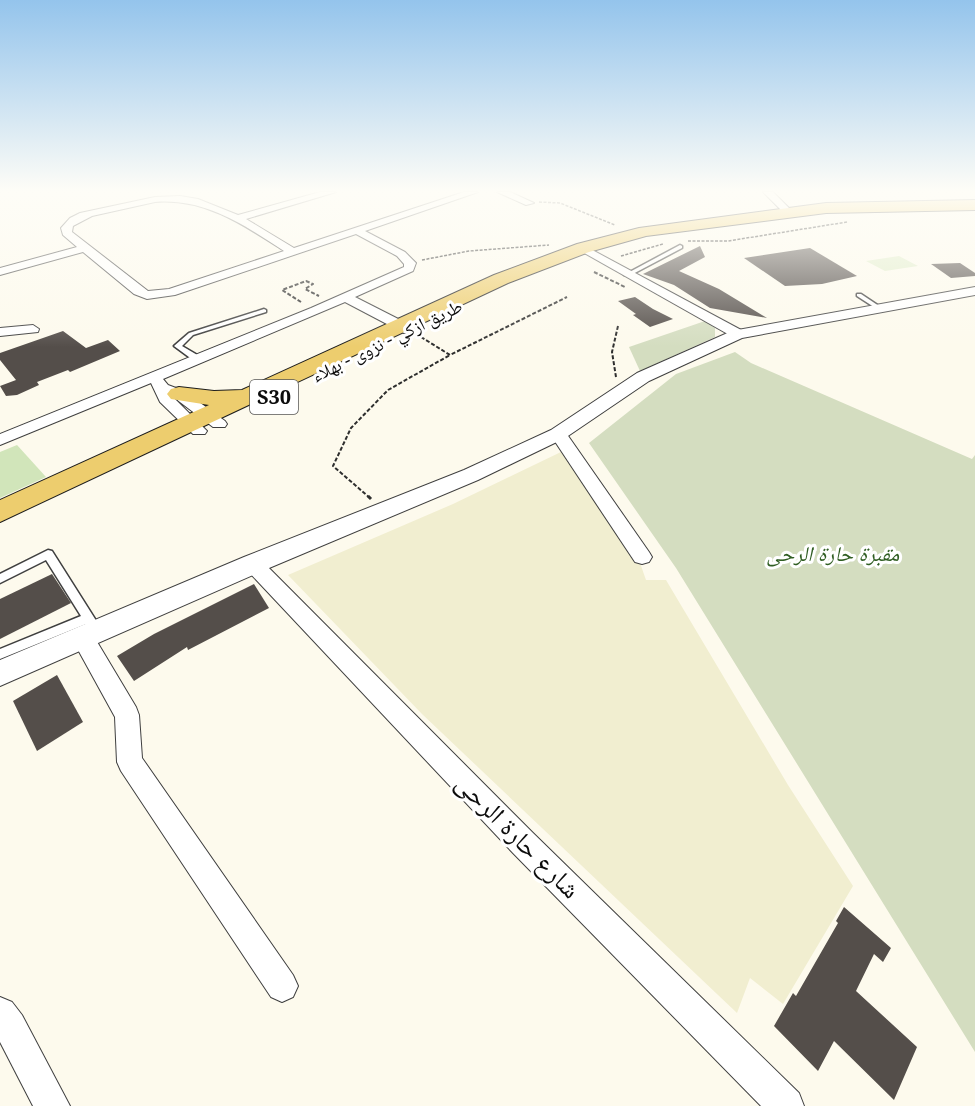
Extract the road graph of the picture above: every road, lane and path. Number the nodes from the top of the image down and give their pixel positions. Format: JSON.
{"nodes":[{"id":1,"x":80,"y":244,"type":"edge"},
{"id":2,"x":279,"y":244,"type":"edge"},
{"id":3,"x":320,"y":244,"type":"edge"},
{"id":4,"x":381,"y":244,"type":"edge"},
{"id":5,"x":599,"y":244,"type":"edge"},
{"id":6,"x":664,"y":244,"type":"edge"},
{"id":7,"x":85,"y":248,"type":"junction"},
{"id":8,"x":583,"y":248,"type":"junction"},
{"id":9,"x":680,"y":248,"type":"dead end"},
{"id":10,"x":293,"y":252,"type":"junction"},
{"id":11,"x":549,"y":253,"type":"junction"},
{"id":12,"x":616,"y":258,"type":"dead end"},
{"id":13,"x":410,"y":263,"type":"junction"},
{"id":14,"x":0,"y":272,"type":"edge"},
{"id":15,"x":627,"y":275,"type":"junction"},
{"id":16,"x":973,"y":293,"type":"edge"},
{"id":17,"x":859,"y":295,"type":"dead end"},
{"id":18,"x":567,"y":297,"type":"dead end"},
{"id":19,"x":347,"y":298,"type":"junction"},
{"id":20,"x":332,"y":304,"type":"junction"},
{"id":21,"x":879,"y":308,"type":"junction"},
{"id":22,"x":264,"y":310,"type":"dead end"},
{"id":23,"x":315,"y":312,"type":"junction"},
{"id":24,"x":618,"y":326,"type":"dead end"},
{"id":25,"x":405,"y":328,"type":"junction"},
{"id":26,"x":33,"y":329,"type":"dead end"},
{"id":27,"x":0,"y":332,"type":"edge"},
{"id":28,"x":738,"y":334,"type":"junction"},
{"id":29,"x":450,"y":355,"type":"junction"},
{"id":30,"x":196,"y":358,"type":"junction"},
{"id":31,"x":165,"y":389,"type":"junction"},
{"id":32,"x":624,"y":392,"type":"junction"},
{"id":33,"x":249,"y":396,"type":"junction"},
{"id":34,"x":204,"y":424,"type":"junction"},
{"id":35,"x":558,"y":434,"type":"junction"},
{"id":36,"x":0,"y":440,"type":"edge"},
{"id":37,"x":141,"y":446,"type":"junction"},
{"id":38,"x":386,"y":511,"type":"junction"},
{"id":39,"x":0,"y":512,"type":"edge"},
{"id":40,"x":0,"y":526,"type":"edge"},
{"id":41,"x":642,"y":557,"type":"dead end"},
{"id":42,"x":252,"y":564,"type":"junction"},
{"id":43,"x":0,"y":579,"type":"edge"},
{"id":44,"x":89,"y":628,"type":"junction"},
{"id":45,"x":0,"y":654,"type":"edge"},
{"id":46,"x":0,"y":674,"type":"edge"},
{"id":47,"x":282,"y":986,"type":"dead end"},
{"id":48,"x":0,"y":1014,"type":"edge"},
{"id":49,"x":52,"y":1106,"type":"edge"},
{"id":50,"x":786,"y":1106,"type":"edge"}],
"edges":[{"from":1,"to":7,"type":"street"},
{"from":2,"to":10,"type":"street"},
{"from":3,"to":10,"type":"street"},
{"from":4,"to":13,"type":"street"},
{"from":5,"to":8,"type":"main road","name":"طريق ازكي - نزوى - بهلاء","number":"S30"},
{"from":6,"to":12,"type":"path"},
{"from":7,"to":10,"type":"street"},
{"from":7,"to":14,"type":"street"},
{"from":8,"to":11,"type":"main road","name":"طريق ازكي - نزوى - بهلاء","number":"S30"},
{"from":8,"to":15,"type":"street"},
{"from":9,"to":15,"type":"lane"},
{"from":11,"to":13,"type":"path"},
{"from":11,"to":25,"type":"main road","name":"طريق ازكي - نزوى - بهلاء","number":"S30"},
{"from":13,"to":19,"type":"street"},
{"from":15,"to":28,"type":"street"},
{"from":16,"to":21,"type":"street"},
{"from":17,"to":21,"type":"lane"},
{"from":18,"to":29,"type":"path"},
{"from":19,"to":20,"type":"street"},
{"from":19,"to":25,"type":"street"},
{"from":20,"to":23,"type":"street"},
{"from":20,"to":23,"type":"path"},
{"from":21,"to":28,"type":"street"},
{"from":22,"to":30,"type":"lane"},
{"from":23,"to":30,"type":"street"},
{"from":24,"to":32,"type":"path"},
{"from":25,"to":29,"type":"path"},
{"from":25,"to":33,"type":"main road","name":"طريق ازكي - نزوى - بهلاء","number":"S30"},
{"from":25,"to":34,"type":"main road","name":"طريق ازكي - نزوى - بهلاء","number":"S30"},
{"from":26,"to":27,"type":"street"},
{"from":28,"to":32,"type":"street"},
{"from":29,"to":38,"type":"path"},
{"from":30,"to":31,"type":"street"},
{"from":31,"to":33,"type":"main road"},
{"from":31,"to":34,"type":"street"},
{"from":31,"to":36,"type":"street"},
{"from":31,"to":37,"type":"main road"},
{"from":32,"to":35,"type":"street"},
{"from":33,"to":34,"type":"main road","name":"طريق ازكي - نزوى - بهلاء","number":"S30"},
{"from":34,"to":37,"type":"main road","name":"طريق ازكي - نزوى - بهلاء","number":"S30"},
{"from":34,"to":40,"type":"main road","name":"طريق ازكي - نزوى - بهلاء","number":"S30"},
{"from":35,"to":38,"type":"street"},
{"from":35,"to":41,"type":"street"},
{"from":37,"to":39,"type":"main road","name":"طريق ازكي - نزوى - بهلاء","number":"S30"},
{"from":38,"to":42,"type":"street"},
{"from":42,"to":44,"type":"street"},
{"from":42,"to":50,"type":"street","name":"شارع حارة الرحى"},
{"from":43,"to":44,"type":"lane"},
{"from":44,"to":45,"type":"lane"},
{"from":44,"to":46,"type":"street"},
{"from":44,"to":47,"type":"street"},
{"from":48,"to":49,"type":"street"}]}
